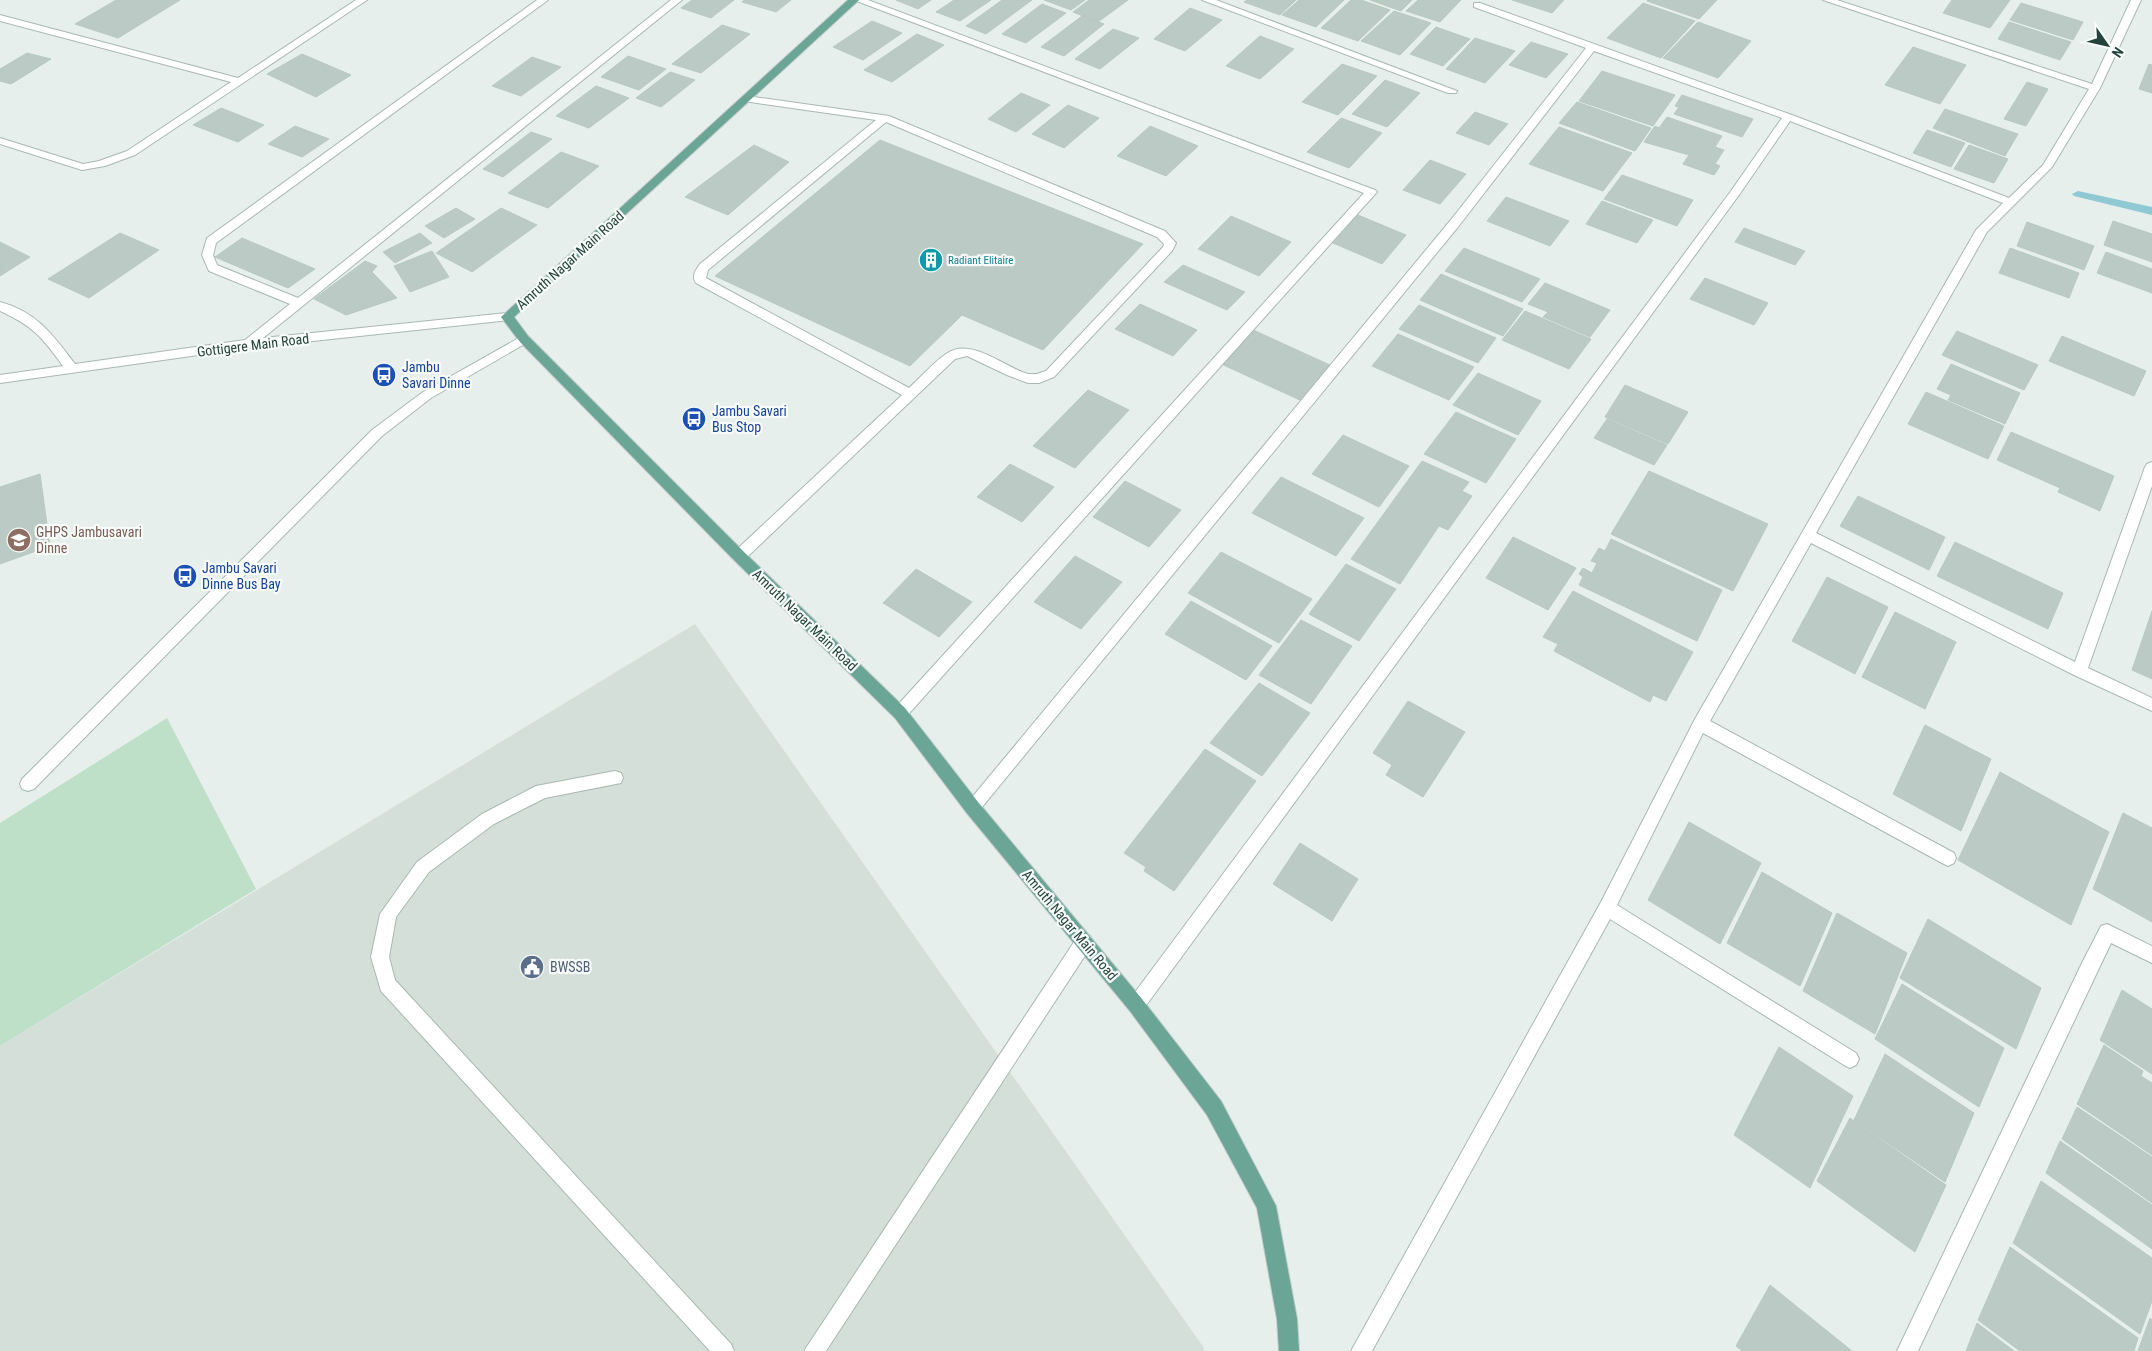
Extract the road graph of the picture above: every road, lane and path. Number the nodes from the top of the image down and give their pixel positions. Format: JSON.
{"nodes":[{"id":1,"x":362,"y":0,"type":"edge"},
{"id":2,"x":544,"y":0,"type":"edge"},
{"id":3,"x":677,"y":0,"type":"edge"},
{"id":4,"x":854,"y":0,"type":"edge"},
{"id":5,"x":859,"y":0,"type":"edge"},
{"id":6,"x":1207,"y":0,"type":"edge"},
{"id":7,"x":1828,"y":0,"type":"edge"},
{"id":8,"x":2136,"y":0,"type":"edge"},
{"id":9,"x":1477,"y":5,"type":"dead end"},
{"id":10,"x":0,"y":18,"type":"edge"},
{"id":11,"x":1592,"y":47,"type":"junction"},
{"id":12,"x":238,"y":81,"type":"junction"},
{"id":13,"x":2095,"y":88,"type":"junction"},
{"id":14,"x":1452,"y":91,"type":"dead end"},
{"id":15,"x":747,"y":99,"type":"junction"},
{"id":16,"x":1788,"y":117,"type":"junction"},
{"id":17,"x":886,"y":118,"type":"junction"},
{"id":18,"x":0,"y":141,"type":"edge"},
{"id":19,"x":2010,"y":202,"type":"junction"},
{"id":20,"x":299,"y":303,"type":"junction"},
{"id":21,"x":0,"y":306,"type":"edge"},
{"id":22,"x":507,"y":317,"type":"junction"},
{"id":23,"x":524,"y":339,"type":"junction"},
{"id":24,"x":248,"y":344,"type":"junction"},
{"id":25,"x":72,"y":369,"type":"junction"},
{"id":26,"x":0,"y":379,"type":"edge"},
{"id":27,"x":910,"y":394,"type":"junction"},
{"id":28,"x":2152,"y":467,"type":"edge"},
{"id":29,"x":1808,"y":535,"type":"junction"},
{"id":30,"x":739,"y":556,"type":"junction"},
{"id":31,"x":2079,"y":671,"type":"junction"},
{"id":32,"x":2152,"y":705,"type":"edge"},
{"id":33,"x":900,"y":713,"type":"junction"},
{"id":34,"x":1700,"y":724,"type":"junction"},
{"id":35,"x":615,"y":778,"type":"dead end"},
{"id":36,"x":28,"y":784,"type":"dead end"},
{"id":37,"x":972,"y":807,"type":"junction"},
{"id":38,"x":1948,"y":858,"type":"dead end"},
{"id":39,"x":1607,"y":908,"type":"junction"},
{"id":40,"x":1084,"y":942,"type":"junction"},
{"id":41,"x":2152,"y":955,"type":"edge"},
{"id":42,"x":1136,"y":1005,"type":"junction"},
{"id":43,"x":1850,"y":1059,"type":"dead end"},
{"id":44,"x":724,"y":1351,"type":"edge"},
{"id":45,"x":814,"y":1351,"type":"edge"},
{"id":46,"x":1289,"y":1351,"type":"edge"},
{"id":47,"x":1361,"y":1351,"type":"edge"},
{"id":48,"x":1907,"y":1351,"type":"edge"}],
"edges":[{"from":1,"to":12,"type":"street"},
{"from":2,"to":20,"type":"street"},
{"from":3,"to":20,"type":"street"},
{"from":4,"to":15,"type":"main road","name":"Amruth Nagar Main Road"},
{"from":5,"to":33,"type":"street"},
{"from":6,"to":14,"type":"street"},
{"from":7,"to":13,"type":"street"},
{"from":8,"to":13,"type":"street"},
{"from":9,"to":11,"type":"street"},
{"from":10,"to":12,"type":"street"},
{"from":11,"to":16,"type":"street"},
{"from":11,"to":37,"type":"street"},
{"from":12,"to":18,"type":"street"},
{"from":13,"to":19,"type":"street"},
{"from":15,"to":17,"type":"street"},
{"from":15,"to":22,"type":"main road","name":"Amruth Nagar Main Road"},
{"from":16,"to":19,"type":"street"},
{"from":16,"to":42,"type":"street"},
{"from":17,"to":27,"type":"street"},
{"from":17,"to":27,"type":"street"},
{"from":19,"to":29,"type":"street"},
{"from":20,"to":24,"type":"street"},
{"from":21,"to":25,"type":"street"},
{"from":22,"to":23,"type":"main road","name":"Amruth Nagar Main Road"},
{"from":22,"to":24,"type":"street","name":"Gottigere Main Road"},
{"from":23,"to":30,"type":"main road","name":"Amruth Nagar Main Road"},
{"from":23,"to":36,"type":"street"},
{"from":24,"to":25,"type":"street","name":"Gottigere Main Road"},
{"from":25,"to":26,"type":"street","name":"Gottigere Main Road"},
{"from":27,"to":30,"type":"street"},
{"from":28,"to":31,"type":"street"},
{"from":29,"to":31,"type":"street"},
{"from":29,"to":34,"type":"street"},
{"from":30,"to":33,"type":"main road","name":"Amruth Nagar Main Road"},
{"from":31,"to":32,"type":"street"},
{"from":33,"to":37,"type":"main road","name":"Amruth Nagar Main Road"},
{"from":34,"to":38,"type":"street"},
{"from":34,"to":39,"type":"street"},
{"from":35,"to":44,"type":"street"},
{"from":37,"to":40,"type":"main road","name":"Amruth Nagar Main Road"},
{"from":39,"to":43,"type":"street"},
{"from":39,"to":47,"type":"street"},
{"from":40,"to":42,"type":"main road","name":"Amruth Nagar Main Road"},
{"from":40,"to":45,"type":"street"},
{"from":41,"to":48,"type":"street"},
{"from":42,"to":46,"type":"main road","name":"Amruth Nagar Main Road"}]}
